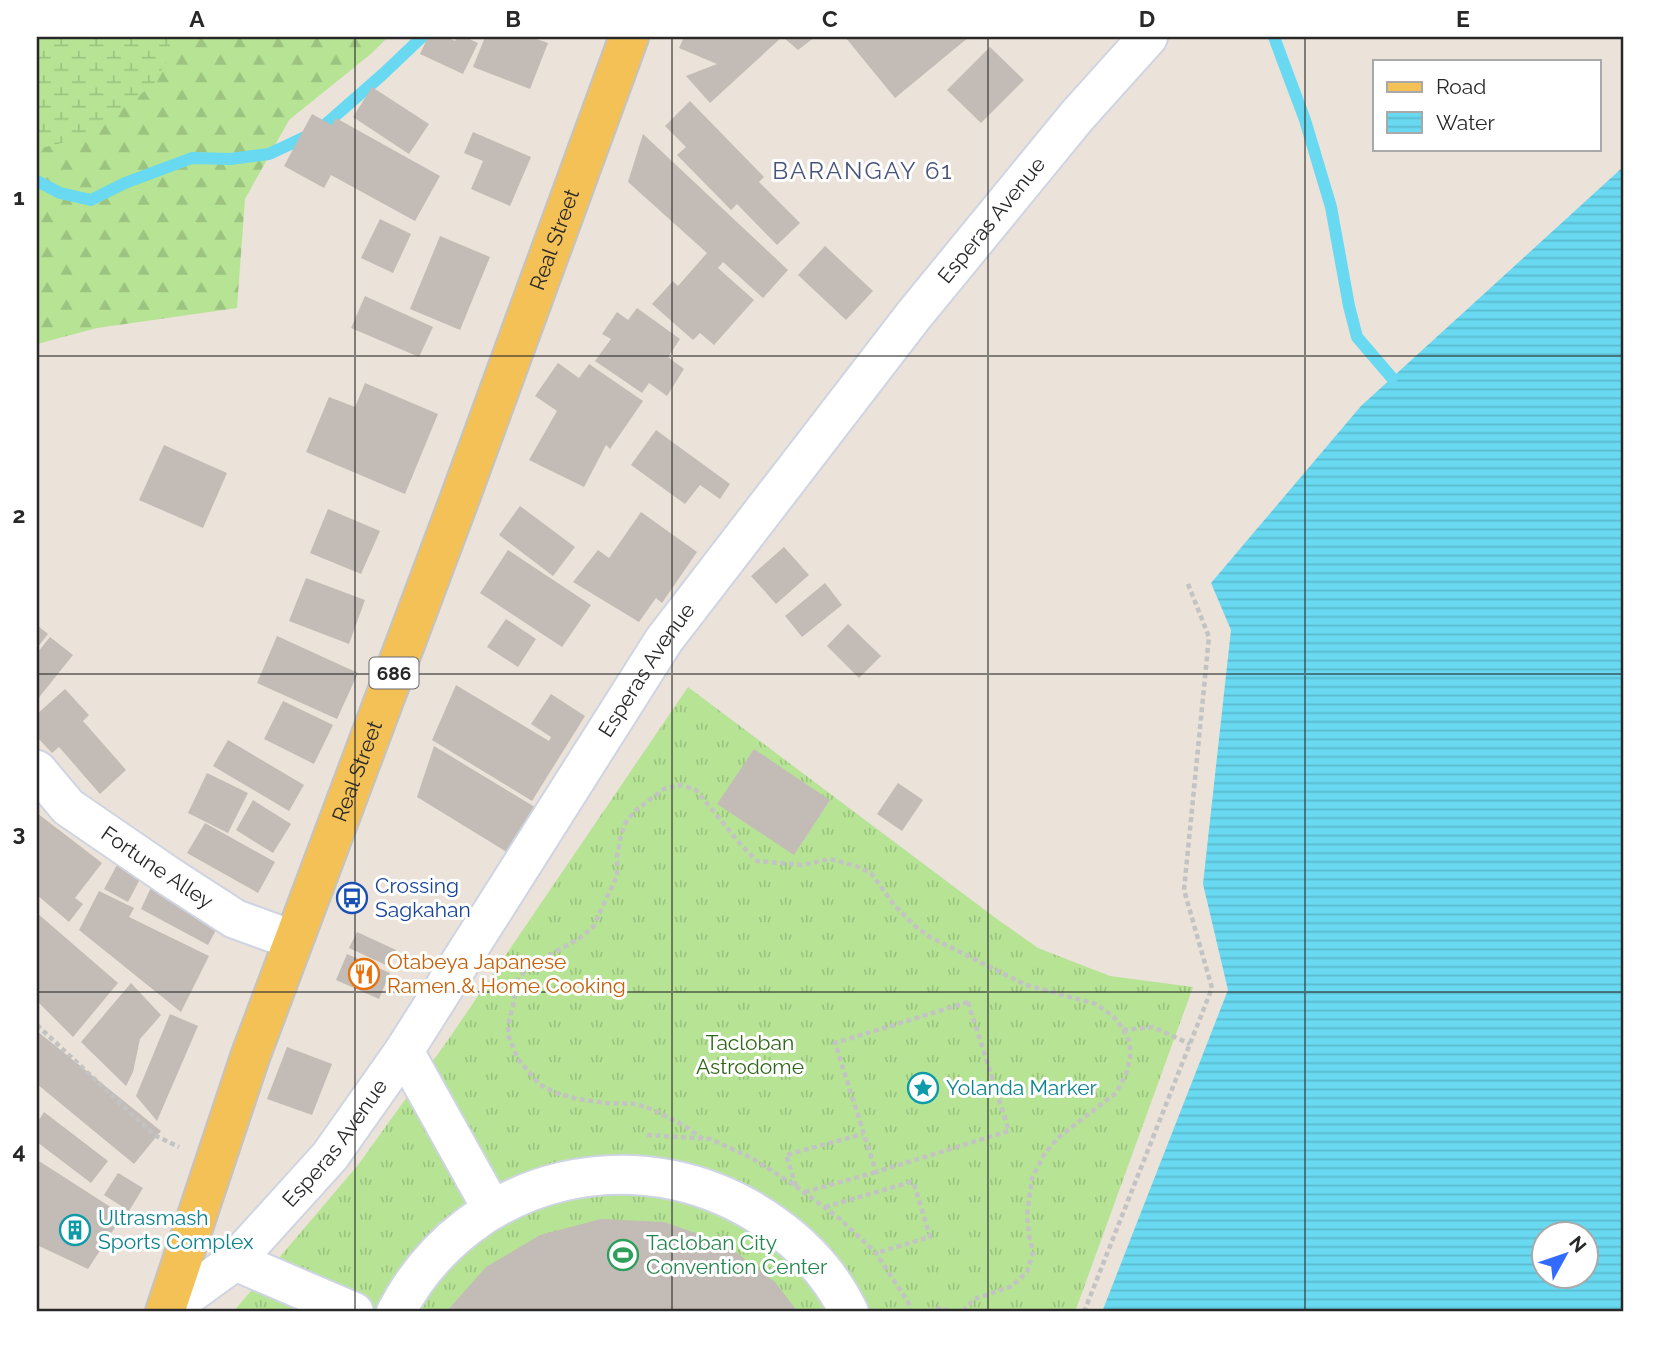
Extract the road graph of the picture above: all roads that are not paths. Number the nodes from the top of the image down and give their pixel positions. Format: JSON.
{"nodes":[{"id":1,"x":629,"y":37,"type":"edge"},
{"id":2,"x":1148,"y":37,"type":"edge"},
{"id":3,"x":37,"y":770,"type":"edge"},
{"id":4,"x":293,"y":940,"type":"junction"},
{"id":5,"x":404,"y":1051,"type":"junction"},
{"id":6,"x":492,"y":1209,"type":"junction"},
{"id":7,"x":236,"y":1261,"type":"junction"},
{"id":8,"x":166,"y":1312,"type":"edge"},
{"id":9,"x":354,"y":1312,"type":"edge"},
{"id":10,"x":396,"y":1312,"type":"edge"},
{"id":11,"x":849,"y":1312,"type":"edge"}],
"edges":[{"from":1,"to":4,"type":"main road","name":"Real Street","number":"686"},
{"from":2,"to":5,"type":"street","name":"Esperas Avenue"},
{"from":3,"to":4,"type":"street","name":"Fortune Alley"},
{"from":4,"to":8,"type":"main road","name":"Real Street","number":"686"},
{"from":5,"to":6,"type":"street"},
{"from":5,"to":7,"type":"street","name":"Esperas Avenue"},
{"from":6,"to":10,"type":"street"},
{"from":6,"to":11,"type":"street"},
{"from":7,"to":8,"type":"street","name":"Esperas Avenue"},
{"from":7,"to":9,"type":"street"}]}
